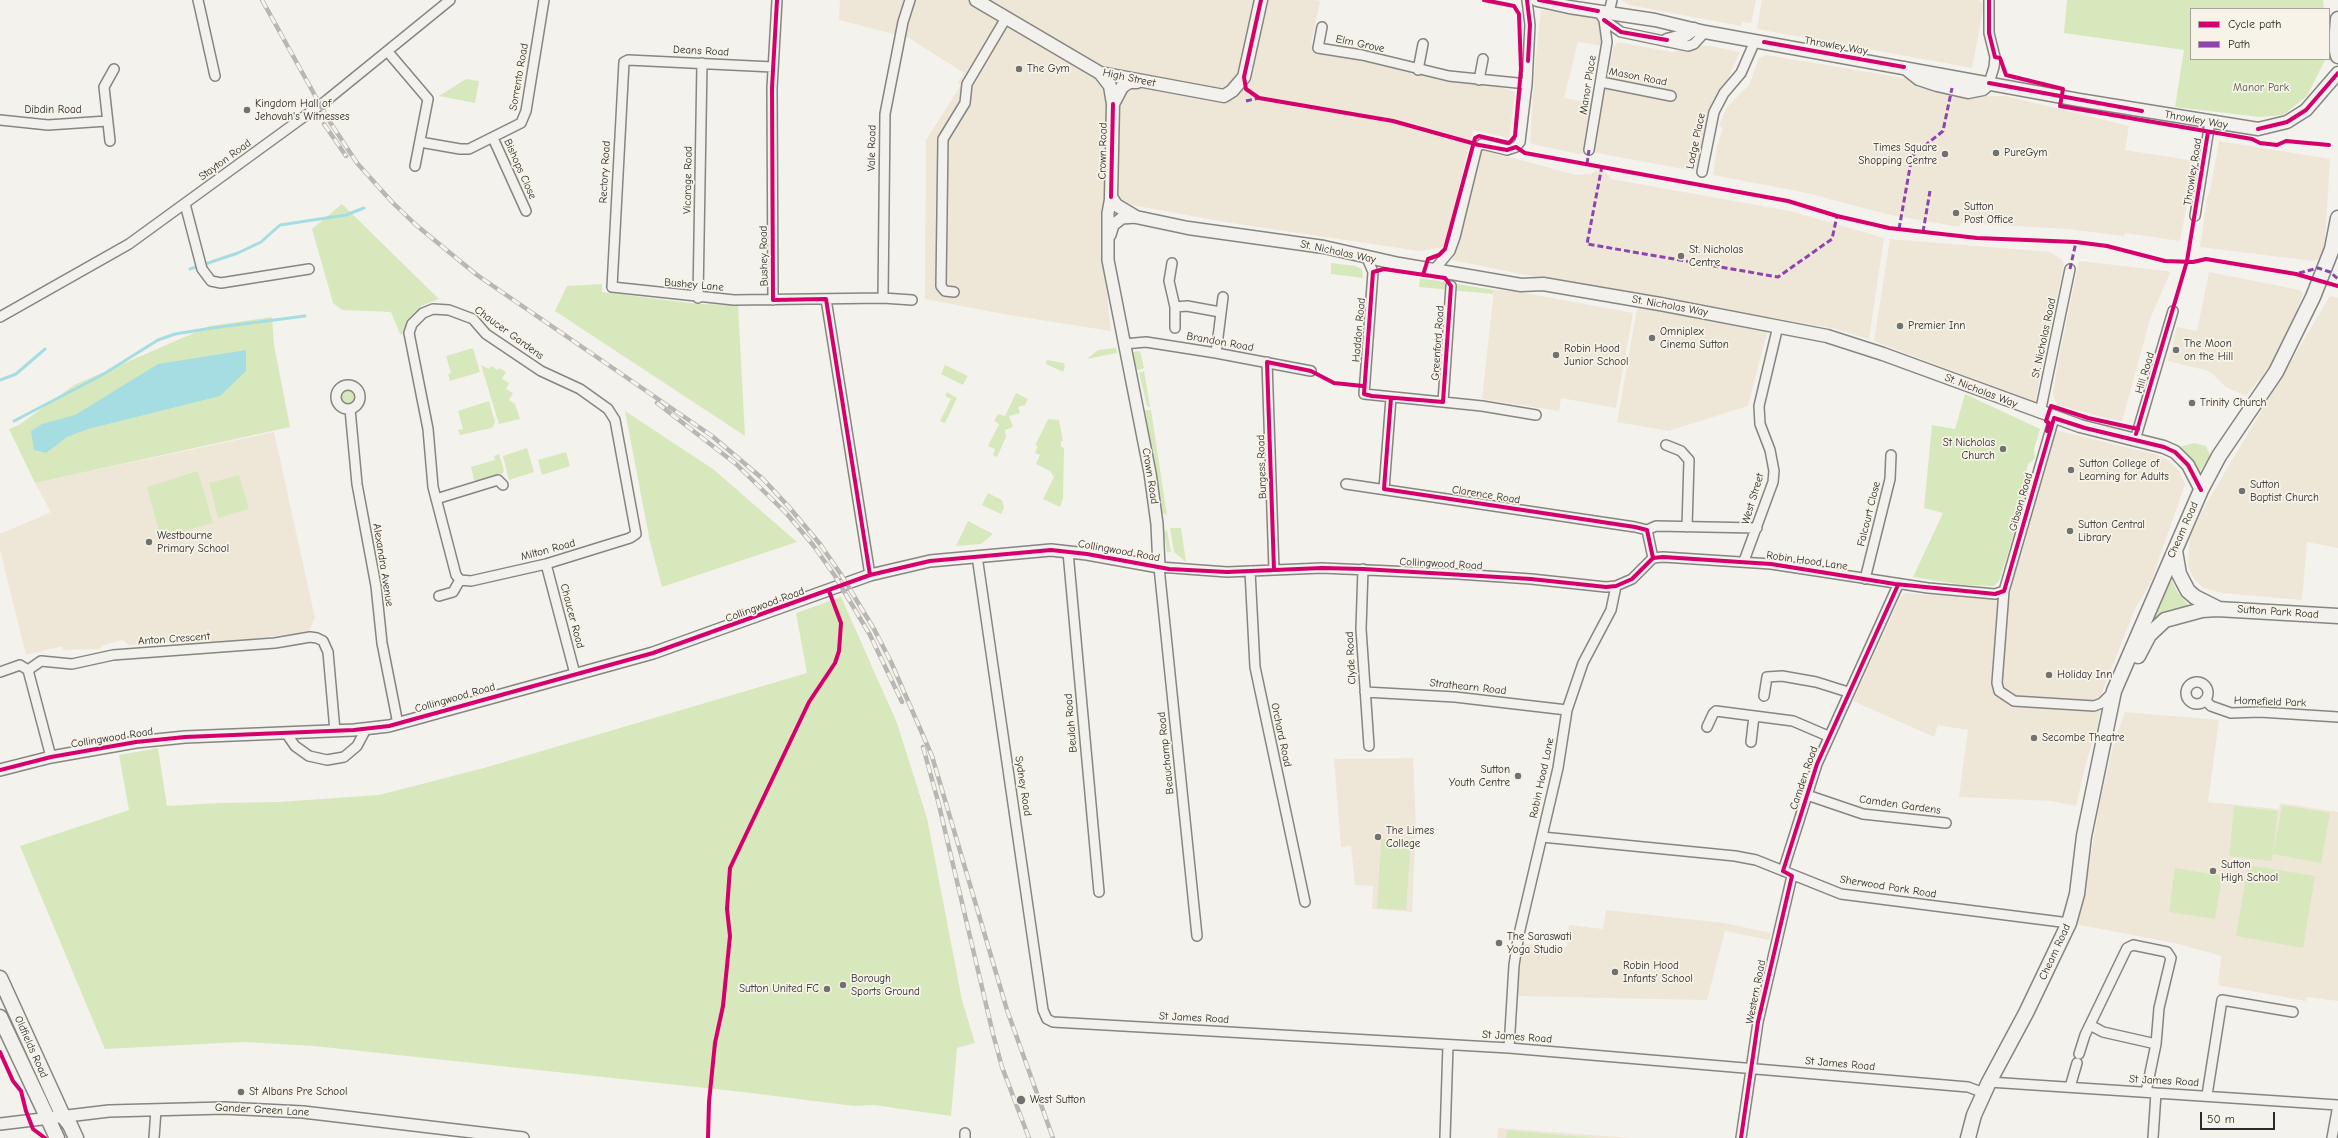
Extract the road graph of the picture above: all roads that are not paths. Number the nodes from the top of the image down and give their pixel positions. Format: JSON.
{"nodes":[{"id":1,"x":198,"y":0,"type":"edge"},
{"id":2,"x":450,"y":0,"type":"edge"},
{"id":3,"x":544,"y":0,"type":"edge"},
{"id":4,"x":777,"y":0,"type":"edge"},
{"id":5,"x":910,"y":0,"type":"edge"},
{"id":6,"x":977,"y":0,"type":"edge"},
{"id":7,"x":1261,"y":0,"type":"edge"},
{"id":8,"x":1527,"y":0,"type":"edge"},
{"id":9,"x":1536,"y":0,"type":"edge"},
{"id":10,"x":1612,"y":0,"type":"edge"},
{"id":11,"x":1989,"y":0,"type":"edge"},
{"id":12,"x":1604,"y":14,"type":"junction"},
{"id":13,"x":1006,"y":18,"type":"junction"},
{"id":14,"x":2338,"y":18,"type":"edge"},
{"id":15,"x":1322,"y":27,"type":"dead end"},
{"id":16,"x":1699,"y":30,"type":"junction"},
{"id":17,"x":1621,"y":32,"type":"junction"},
{"id":18,"x":1667,"y":40,"type":"joint"},
{"id":19,"x":1755,"y":41,"type":"junction"},
{"id":20,"x":1607,"y":42,"type":"junction"},
{"id":21,"x":1423,"y":44,"type":"dead end"},
{"id":22,"x":388,"y":52,"type":"junction"},
{"id":23,"x":2338,"y":56,"type":"edge"},
{"id":24,"x":628,"y":60,"type":"joint"},
{"id":25,"x":1483,"y":60,"type":"dead end"},
{"id":26,"x":702,"y":63,"type":"junction"},
{"id":27,"x":773,"y":67,"type":"junction"},
{"id":28,"x":114,"y":69,"type":"dead end"},
{"id":29,"x":1418,"y":70,"type":"junction"},
{"id":30,"x":1100,"y":73,"type":"junction"},
{"id":31,"x":2338,"y":73,"type":"edge"},
{"id":32,"x":215,"y":76,"type":"dead end"},
{"id":33,"x":1479,"y":80,"type":"junction"},
{"id":34,"x":1144,"y":82,"type":"junction"},
{"id":35,"x":1601,"y":82,"type":"junction"},
{"id":36,"x":1989,"y":82,"type":"junction"},
{"id":37,"x":1527,"y":84,"type":"junction"},
{"id":38,"x":1670,"y":96,"type":"dead end"},
{"id":39,"x":1113,"y":104,"type":"junction"},
{"id":40,"x":0,"y":120,"type":"edge"},
{"id":41,"x":107,"y":121,"type":"junction"},
{"id":42,"x":2210,"y":122,"type":"junction"},
{"id":43,"x":493,"y":138,"type":"junction"},
{"id":44,"x":110,"y":141,"type":"dead end"},
{"id":45,"x":420,"y":142,"type":"junction"},
{"id":46,"x":1589,"y":150,"type":"dead end"},
{"id":47,"x":415,"y":166,"type":"dead end"},
{"id":48,"x":1702,"y":172,"type":"dead end"},
{"id":49,"x":1111,"y":197,"type":"junction"},
{"id":50,"x":185,"y":204,"type":"junction"},
{"id":51,"x":526,"y":211,"type":"dead end"},
{"id":52,"x":2195,"y":216,"type":"dead end"},
{"id":53,"x":1136,"y":217,"type":"junction"},
{"id":54,"x":2338,"y":218,"type":"edge"},
{"id":55,"x":1107,"y":245,"type":"junction"},
{"id":56,"x":1367,"y":258,"type":"junction"},
{"id":57,"x":1172,"y":263,"type":"dead end"},
{"id":58,"x":309,"y":269,"type":"dead end"},
{"id":59,"x":2070,"y":269,"type":"dead end"},
{"id":60,"x":1434,"y":270,"type":"junction"},
{"id":61,"x":1451,"y":286,"type":"dead end"},
{"id":62,"x":612,"y":287,"type":"joint"},
{"id":63,"x":954,"y":292,"type":"dead end"},
{"id":64,"x":1223,"y":297,"type":"dead end"},
{"id":65,"x":698,"y":298,"type":"junction"},
{"id":66,"x":883,"y":298,"type":"junction"},
{"id":67,"x":826,"y":299,"type":"junction"},
{"id":68,"x":773,"y":300,"type":"junction"},
{"id":69,"x":912,"y":300,"type":"dead end"},
{"id":70,"x":1175,"y":307,"type":"junction"},
{"id":71,"x":2173,"y":311,"type":"dead end"},
{"id":72,"x":1220,"y":312,"type":"junction"},
{"id":73,"x":0,"y":317,"type":"edge"},
{"id":74,"x":1778,"y":326,"type":"junction"},
{"id":75,"x":1175,"y":328,"type":"dead end"},
{"id":76,"x":1124,"y":344,"type":"junction"},
{"id":77,"x":1216,"y":353,"type":"junction"},
{"id":78,"x":1267,"y":362,"type":"junction"},
{"id":79,"x":1311,"y":371,"type":"dead end"},
{"id":80,"x":1391,"y":398,"type":"junction"},
{"id":81,"x":1442,"y":402,"type":"junction"},
{"id":82,"x":350,"y":409,"type":"dead end"},
{"id":83,"x":2040,"y":413,"type":"junction"},
{"id":84,"x":1536,"y":415,"type":"dead end"},
{"id":85,"x":2054,"y":418,"type":"junction"},
{"id":86,"x":2135,"y":440,"type":"junction"},
{"id":87,"x":1666,"y":445,"type":"dead end"},
{"id":88,"x":1891,"y":455,"type":"dead end"},
{"id":89,"x":1346,"y":484,"type":"dead end"},
{"id":90,"x":503,"y":485,"type":"dead end"},
{"id":91,"x":1384,"y":489,"type":"junction"},
{"id":92,"x":2201,"y":490,"type":"junction"},
{"id":93,"x":436,"y":499,"type":"junction"},
{"id":94,"x":1687,"y":527,"type":"junction"},
{"id":95,"x":1757,"y":528,"type":"junction"},
{"id":96,"x":1647,"y":530,"type":"junction"},
{"id":97,"x":636,"y":534,"type":"joint"},
{"id":98,"x":2175,"y":548,"type":"junction"},
{"id":99,"x":1068,"y":552,"type":"junction"},
{"id":100,"x":977,"y":556,"type":"junction"},
{"id":101,"x":1653,"y":558,"type":"junction"},
{"id":102,"x":1744,"y":561,"type":"junction"},
{"id":103,"x":546,"y":564,"type":"junction"},
{"id":104,"x":1159,"y":567,"type":"junction"},
{"id":105,"x":1363,"y":569,"type":"junction"},
{"id":106,"x":1274,"y":570,"type":"junction"},
{"id":107,"x":1250,"y":571,"type":"junction"},
{"id":108,"x":870,"y":575,"type":"junction"},
{"id":109,"x":1865,"y":579,"type":"junction"},
{"id":110,"x":463,"y":581,"type":"junction"},
{"id":111,"x":1898,"y":585,"type":"junction"},
{"id":112,"x":1616,"y":586,"type":"junction"},
{"id":113,"x":2004,"y":591,"type":"junction"},
{"id":114,"x":439,"y":596,"type":"dead end"},
{"id":115,"x":2217,"y":608,"type":"junction"},
{"id":116,"x":2338,"y":616,"type":"edge"},
{"id":117,"x":2149,"y":635,"type":"joint"},
{"id":118,"x":28,"y":670,"type":"junction"},
{"id":119,"x":0,"y":672,"type":"edge"},
{"id":120,"x":575,"y":674,"type":"junction"},
{"id":121,"x":2114,"y":691,"type":"junction"},
{"id":122,"x":1366,"y":692,"type":"junction"},
{"id":123,"x":1848,"y":692,"type":"junction"},
{"id":124,"x":1764,"y":696,"type":"dead end"},
{"id":125,"x":2205,"y":700,"type":"dead end"},
{"id":126,"x":1568,"y":710,"type":"junction"},
{"id":127,"x":1754,"y":716,"type":"junction"},
{"id":128,"x":2338,"y":717,"type":"edge"},
{"id":129,"x":398,"y":724,"type":"junction"},
{"id":130,"x":1707,"y":727,"type":"dead end"},
{"id":131,"x":366,"y":729,"type":"junction"},
{"id":132,"x":335,"y":731,"type":"junction"},
{"id":133,"x":286,"y":733,"type":"junction"},
{"id":134,"x":1828,"y":736,"type":"junction"},
{"id":135,"x":1751,"y":742,"type":"dead end"},
{"id":136,"x":1369,"y":746,"type":"dead end"},
{"id":137,"x":2102,"y":753,"type":"junction"},
{"id":138,"x":52,"y":757,"type":"junction"},
{"id":139,"x":0,"y":770,"type":"edge"},
{"id":140,"x":1807,"y":795,"type":"junction"},
{"id":141,"x":1946,"y":823,"type":"dead end"},
{"id":142,"x":1542,"y":837,"type":"junction"},
{"id":143,"x":1783,"y":871,"type":"junction"},
{"id":144,"x":1792,"y":876,"type":"junction"},
{"id":145,"x":1099,"y":892,"type":"dead end"},
{"id":146,"x":1305,"y":902,"type":"dead end"},
{"id":147,"x":2068,"y":923,"type":"junction"},
{"id":148,"x":1197,"y":936,"type":"dead end"},
{"id":149,"x":0,"y":978,"type":"edge"},
{"id":150,"x":2293,"y":1012,"type":"dead end"},
{"id":151,"x":0,"y":1017,"type":"edge"},
{"id":152,"x":1047,"y":1019,"type":"joint"},
{"id":153,"x":2090,"y":1025,"type":"junction"},
{"id":154,"x":1448,"y":1044,"type":"junction"},
{"id":155,"x":2156,"y":1044,"type":"junction"},
{"id":156,"x":1509,"y":1048,"type":"junction"},
{"id":157,"x":1752,"y":1068,"type":"junction"},
{"id":158,"x":2070,"y":1087,"type":"junction"},
{"id":159,"x":1986,"y":1088,"type":"junction"},
{"id":160,"x":2146,"y":1092,"type":"junction"},
{"id":161,"x":2156,"y":1093,"type":"junction"},
{"id":162,"x":2207,"y":1095,"type":"junction"},
{"id":163,"x":2338,"y":1105,"type":"edge"},
{"id":164,"x":156,"y":1110,"type":"junction"},
{"id":165,"x":63,"y":1116,"type":"junction"},
{"id":166,"x":46,"y":1118,"type":"junction"},
{"id":167,"x":0,"y":1124,"type":"edge"},
{"id":168,"x":57,"y":1138,"type":"edge"},
{"id":169,"x":76,"y":1138,"type":"edge"},
{"id":170,"x":154,"y":1138,"type":"edge"},
{"id":171,"x":523,"y":1138,"type":"edge"},
{"id":172,"x":1445,"y":1138,"type":"edge"},
{"id":173,"x":1741,"y":1138,"type":"edge"},
{"id":174,"x":1968,"y":1138,"type":"edge"},
{"id":175,"x":2153,"y":1138,"type":"edge"},
{"id":176,"x":2332,"y":1138,"type":"edge"}],
"edges":[{"from":1,"to":32,"type":"street"},
{"from":2,"to":22,"type":"street","name":"Stayton Road"},
{"from":3,"to":43,"type":"street","name":"Sorrento Road"},
{"from":4,"to":27,"type":"street","name":"Bushey Road"},
{"from":5,"to":66,"type":"street","name":"Vale Road"},
{"from":6,"to":13,"type":"main road","name":"High Street"},
{"from":7,"to":34,"type":"main road","name":"High Street"},
{"from":8,"to":37,"type":"street"},
{"from":9,"to":12,"type":"main road","name":"Throwley Way"},
{"from":10,"to":12,"type":"street"},
{"from":11,"to":36,"type":"street"},
{"from":12,"to":16,"type":"main road","name":"Throwley Way"},
{"from":12,"to":17,"type":"street"},
{"from":12,"to":20,"type":"street","name":"Manor Place"},
{"from":13,"to":30,"type":"main road","name":"High Street"},
{"from":13,"to":63,"type":"street"},
{"from":14,"to":23,"type":"highway"},
{"from":15,"to":29,"type":"street","name":"Elm Grove"},
{"from":16,"to":18,"type":"main road"},
{"from":16,"to":19,"type":"main road","name":"Throwley Way"},
{"from":17,"to":18,"type":"street"},
{"from":17,"to":20,"type":"street"},
{"from":19,"to":36,"type":"main road","name":"Throwley Way"},
{"from":19,"to":48,"type":"street","name":"Lodge Place"},
{"from":20,"to":35,"type":"street","name":"Manor Place"},
{"from":21,"to":29,"type":"street"},
{"from":22,"to":45,"type":"street"},
{"from":22,"to":50,"type":"street","name":"Stayton Road"},
{"from":24,"to":26,"type":"street","name":"Deans Road"},
{"from":24,"to":62,"type":"street","name":"Rectory Road"},
{"from":25,"to":33,"type":"street"},
{"from":26,"to":27,"type":"street","name":"Deans Road"},
{"from":26,"to":65,"type":"street","name":"Vicarage Road"},
{"from":27,"to":68,"type":"street","name":"Bushey Road"},
{"from":28,"to":41,"type":"street"},
{"from":29,"to":33,"type":"street","name":"Elm Grove"},
{"from":30,"to":34,"type":"main road","name":"High Street"},
{"from":30,"to":39,"type":"main road","name":"Crown Road"},
{"from":31,"to":42,"type":"main road","name":"Throwley Way"},
{"from":33,"to":37,"type":"street","name":"Elm Grove"},
{"from":34,"to":39,"type":"main road","name":"Crown Road"},
{"from":35,"to":38,"type":"street","name":"Mason Road"},
{"from":35,"to":46,"type":"street","name":"Manor Place"},
{"from":36,"to":42,"type":"main road","name":"Throwley Way"},
{"from":37,"to":60,"type":"street"},
{"from":39,"to":49,"type":"main road","name":"Crown Road"},
{"from":40,"to":41,"type":"street","name":"Dibdin Road"},
{"from":41,"to":44,"type":"street"},
{"from":42,"to":52,"type":"street","name":"Throwley Road"},
{"from":43,"to":45,"type":"street","name":"Sorrento Road"},
{"from":43,"to":51,"type":"street","name":"Bishops Close"},
{"from":45,"to":47,"type":"street"},
{"from":49,"to":53,"type":"main road","name":"St. Nicholas Way"},
{"from":49,"to":55,"type":"street","name":"Crown Road"},
{"from":50,"to":58,"type":"street"},
{"from":50,"to":73,"type":"street","name":"Stayton Road"},
{"from":53,"to":55,"type":"street","name":"Crown Road"},
{"from":53,"to":56,"type":"main road","name":"St. Nicholas Way"},
{"from":54,"to":92,"type":"highway","name":"Cheam Road"},
{"from":55,"to":76,"type":"street","name":"Crown Road"},
{"from":56,"to":60,"type":"main road","name":"St. Nicholas Way"},
{"from":56,"to":80,"type":"street","name":"Haddon Road"},
{"from":57,"to":70,"type":"street"},
{"from":59,"to":83,"type":"street","name":"St. Nicholas Road"},
{"from":60,"to":74,"type":"main road","name":"St. Nicholas Way"},
{"from":61,"to":81,"type":"street","name":"Greenford Road"},
{"from":62,"to":65,"type":"street","name":"Bushey Lane"},
{"from":64,"to":72,"type":"street"},
{"from":65,"to":68,"type":"street","name":"Bushey Lane"},
{"from":66,"to":67,"type":"street","name":"Bushey Road"},
{"from":66,"to":69,"type":"street","name":"Bushey Road"},
{"from":67,"to":68,"type":"street","name":"Bushey Road"},
{"from":67,"to":108,"type":"street"},
{"from":70,"to":72,"type":"street"},
{"from":70,"to":75,"type":"street"},
{"from":71,"to":86,"type":"street","name":"Hill Road"},
{"from":72,"to":77,"type":"street"},
{"from":74,"to":83,"type":"main road","name":"St. Nicholas Way"},
{"from":74,"to":95,"type":"street","name":"West Street"},
{"from":76,"to":77,"type":"street","name":"Brandon Road"},
{"from":76,"to":104,"type":"street","name":"Crown Road"},
{"from":77,"to":78,"type":"street","name":"Brandon Road"},
{"from":78,"to":79,"type":"street","name":"Brandon Road"},
{"from":78,"to":106,"type":"street","name":"Burgess Road"},
{"from":80,"to":81,"type":"street"},
{"from":80,"to":91,"type":"street"},
{"from":81,"to":84,"type":"street"},
{"from":82,"to":129,"type":"street","name":"Alexandra Avenue"},
{"from":83,"to":85,"type":"main road","name":"St. Nicholas Way"},
{"from":85,"to":86,"type":"main road","name":"St. Nicholas Way"},
{"from":85,"to":113,"type":"street","name":"Gibson Road"},
{"from":86,"to":92,"type":"main road","name":"St. Nicholas Way"},
{"from":87,"to":94,"type":"street"},
{"from":88,"to":109,"type":"street","name":"Falcourt Close"},
{"from":89,"to":91,"type":"street","name":"Clarence Road"},
{"from":90,"to":93,"type":"street"},
{"from":91,"to":96,"type":"street","name":"Clarence Road"},
{"from":92,"to":98,"type":"highway","name":"Cheam Road"},
{"from":93,"to":97,"type":"street","name":"Chaucer Gardens"},
{"from":93,"to":110,"type":"street","name":"Chaucer Gardens"},
{"from":94,"to":95,"type":"street","name":"Clarence Road"},
{"from":94,"to":96,"type":"street","name":"Clarence Road"},
{"from":95,"to":102,"type":"street","name":"West Street"},
{"from":96,"to":101,"type":"street"},
{"from":97,"to":103,"type":"street","name":"Milton Road"},
{"from":98,"to":115,"type":"highway","name":"Sutton Park Road"},
{"from":98,"to":121,"type":"highway","name":"Cheam Road"},
{"from":99,"to":100,"type":"street","name":"Collingwood Road"},
{"from":99,"to":104,"type":"street","name":"Collingwood Road"},
{"from":99,"to":145,"type":"street","name":"Beulah Road"},
{"from":100,"to":108,"type":"street","name":"Collingwood Road"},
{"from":100,"to":152,"type":"street","name":"Sydney Road"},
{"from":101,"to":102,"type":"street","name":"Robin Hood Lane"},
{"from":101,"to":112,"type":"street"},
{"from":102,"to":109,"type":"street","name":"Robin Hood Lane"},
{"from":103,"to":110,"type":"street","name":"Milton Road"},
{"from":103,"to":120,"type":"street","name":"Chaucer Road"},
{"from":104,"to":107,"type":"street","name":"Collingwood Road"},
{"from":104,"to":148,"type":"street","name":"Beauchamp Road"},
{"from":105,"to":106,"type":"street","name":"Collingwood Road"},
{"from":105,"to":112,"type":"street","name":"Collingwood Road"},
{"from":105,"to":122,"type":"street","name":"Clyde Road"},
{"from":106,"to":107,"type":"street","name":"Collingwood Road"},
{"from":107,"to":146,"type":"street","name":"Orchard Road"},
{"from":108,"to":120,"type":"street","name":"Collingwood Road"},
{"from":109,"to":111,"type":"street","name":"Robin Hood Lane"},
{"from":110,"to":114,"type":"street"},
{"from":111,"to":113,"type":"street","name":"Robin Hood Lane"},
{"from":111,"to":123,"type":"street","name":"Camden Road"},
{"from":112,"to":126,"type":"street","name":"Robin Hood Lane"},
{"from":113,"to":121,"type":"street","name":"Gibson Road"},
{"from":115,"to":116,"type":"highway","name":"Sutton Park Road"},
{"from":115,"to":117,"type":"highway","name":"Sutton Park Road"},
{"from":117,"to":137,"type":"highway","name":"Cheam Road"},
{"from":118,"to":119,"type":"street"},
{"from":118,"to":132,"type":"street","name":"Anton Crescent"},
{"from":118,"to":138,"type":"street"},
{"from":120,"to":129,"type":"street","name":"Collingwood Road"},
{"from":121,"to":137,"type":"highway","name":"Cheam Road"},
{"from":122,"to":126,"type":"street","name":"Strathearn Road"},
{"from":122,"to":136,"type":"street","name":"Clyde Road"},
{"from":123,"to":124,"type":"street"},
{"from":123,"to":134,"type":"street","name":"Camden Road"},
{"from":125,"to":128,"type":"street","name":"Homefield Park"},
{"from":126,"to":142,"type":"street","name":"Robin Hood Lane"},
{"from":127,"to":130,"type":"street"},
{"from":127,"to":134,"type":"street"},
{"from":127,"to":135,"type":"street"},
{"from":129,"to":131,"type":"street","name":"Collingwood Road"},
{"from":131,"to":132,"type":"street","name":"Collingwood Road"},
{"from":131,"to":133,"type":"street"},
{"from":132,"to":133,"type":"street","name":"Collingwood Road"},
{"from":133,"to":138,"type":"street","name":"Collingwood Road"},
{"from":134,"to":140,"type":"street","name":"Camden Road"},
{"from":137,"to":147,"type":"highway","name":"Cheam Road"},
{"from":138,"to":139,"type":"street","name":"Collingwood Road"},
{"from":140,"to":141,"type":"street","name":"Camden Gardens"},
{"from":140,"to":143,"type":"street","name":"Camden Road"},
{"from":142,"to":143,"type":"street","name":"Sherwood Park Road"},
{"from":142,"to":156,"type":"street","name":"Robin Hood Lane"},
{"from":143,"to":144,"type":"street","name":"Sherwood Park Road"},
{"from":144,"to":147,"type":"street","name":"Sherwood Park Road"},
{"from":144,"to":157,"type":"street","name":"Western Road"},
{"from":147,"to":159,"type":"highway","name":"Cheam Road"},
{"from":149,"to":165,"type":"highway","name":"Oldfields Road"},
{"from":150,"to":162,"type":"street"},
{"from":151,"to":166,"type":"highway","name":"Oldfields Road"},
{"from":152,"to":154,"type":"street","name":"St James Road"},
{"from":153,"to":155,"type":"street"},
{"from":153,"to":155,"type":"street"},
{"from":153,"to":158,"type":"street"},
{"from":154,"to":156,"type":"street","name":"St James Road"},
{"from":154,"to":172,"type":"street"},
{"from":155,"to":160,"type":"street"},
{"from":156,"to":157,"type":"street","name":"St James Road"},
{"from":157,"to":159,"type":"street","name":"St James Road"},
{"from":157,"to":173,"type":"street","name":"Western Road"},
{"from":158,"to":159,"type":"street","name":"St James Road"},
{"from":158,"to":160,"type":"street","name":"St James Road"},
{"from":159,"to":174,"type":"highway","name":"Cheam Road"},
{"from":160,"to":161,"type":"street","name":"St James Road"},
{"from":161,"to":162,"type":"street","name":"St James Road"},
{"from":161,"to":175,"type":"street"},
{"from":162,"to":163,"type":"street","name":"St James Road"},
{"from":163,"to":176,"type":"street"},
{"from":164,"to":165,"type":"street","name":"Gander Green Lane"},
{"from":164,"to":170,"type":"street"},
{"from":164,"to":171,"type":"street","name":"Gander Green Lane"},
{"from":165,"to":166,"type":"street","name":"Gander Green Lane"},
{"from":165,"to":169,"type":"highway","name":"Oldfields Road"},
{"from":166,"to":167,"type":"street","name":"Gander Green Lane"},
{"from":166,"to":168,"type":"highway","name":"Oldfields Road"}]}
